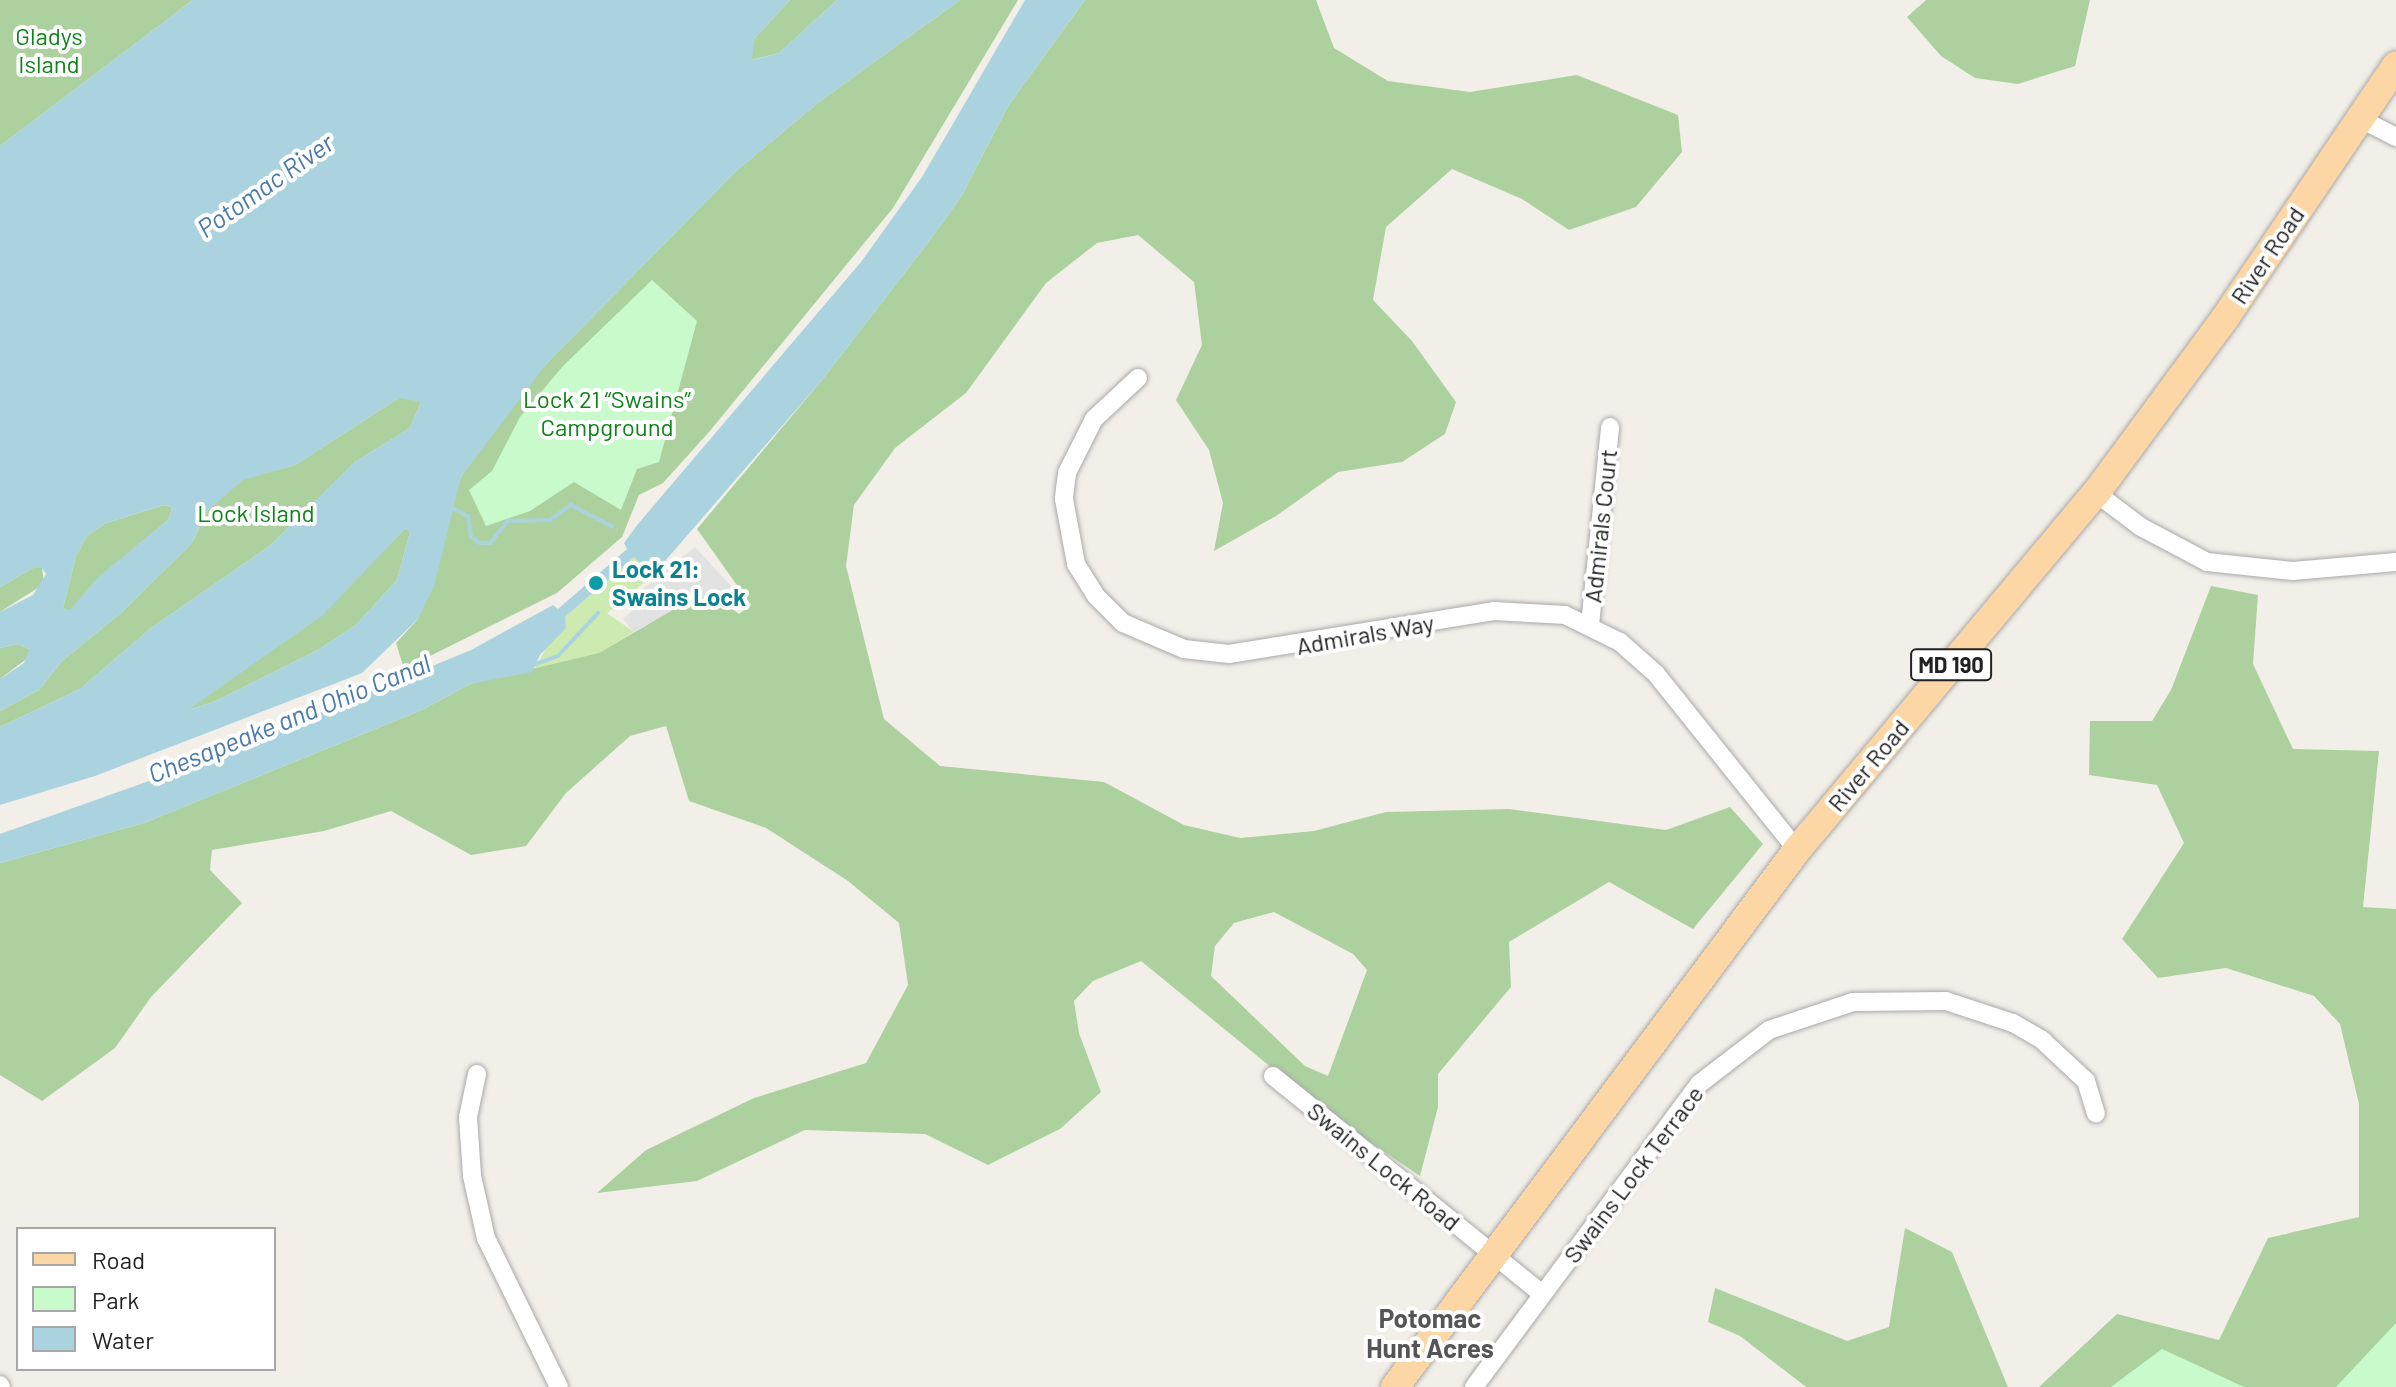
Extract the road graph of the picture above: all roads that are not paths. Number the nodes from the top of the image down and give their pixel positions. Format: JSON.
{"nodes":[{"id":1,"x":2396,"y":65,"type":"edge"},
{"id":2,"x":2359,"y":118,"type":"junction"},
{"id":3,"x":2396,"y":137,"type":"edge"},
{"id":4,"x":1138,"y":378,"type":"dead end"},
{"id":5,"x":1610,"y":427,"type":"dead end"},
{"id":6,"x":2096,"y":493,"type":"junction"},
{"id":7,"x":2396,"y":562,"type":"edge"},
{"id":8,"x":1590,"y":625,"type":"junction"},
{"id":9,"x":1797,"y":850,"type":"junction"},
{"id":10,"x":477,"y":1074,"type":"dead end"},
{"id":11,"x":1273,"y":1076,"type":"dead end"},
{"id":12,"x":2096,"y":1113,"type":"dead end"},
{"id":13,"x":1495,"y":1256,"type":"junction"},
{"id":14,"x":1542,"y":1294,"type":"junction"},
{"id":15,"x":559,"y":1387,"type":"edge"},
{"id":16,"x":1395,"y":1387,"type":"edge"},
{"id":17,"x":1474,"y":1387,"type":"edge"}],
"edges":[{"from":1,"to":2,"type":"main road","name":"River Road","number":"MD 190"},
{"from":2,"to":3,"type":"street"},
{"from":2,"to":6,"type":"main road","name":"River Road","number":"MD 190"},
{"from":4,"to":8,"type":"street","name":"Admirals Way"},
{"from":5,"to":8,"type":"street","name":"Admirals Court"},
{"from":6,"to":7,"type":"street"},
{"from":6,"to":9,"type":"main road","name":"River Road","number":"MD 190"},
{"from":8,"to":9,"type":"street","name":"Admirals Way"},
{"from":9,"to":13,"type":"main road","name":"River Road","number":"MD 190"},
{"from":10,"to":15,"type":"street"},
{"from":11,"to":13,"type":"street","name":"Swains Lock Road"},
{"from":12,"to":14,"type":"street","name":"Swains Lock Terrace"},
{"from":13,"to":14,"type":"street"},
{"from":13,"to":16,"type":"main road","name":"River Road","number":"MD 190"},
{"from":14,"to":17,"type":"street","name":"Swains Lock Terrace"}]}
